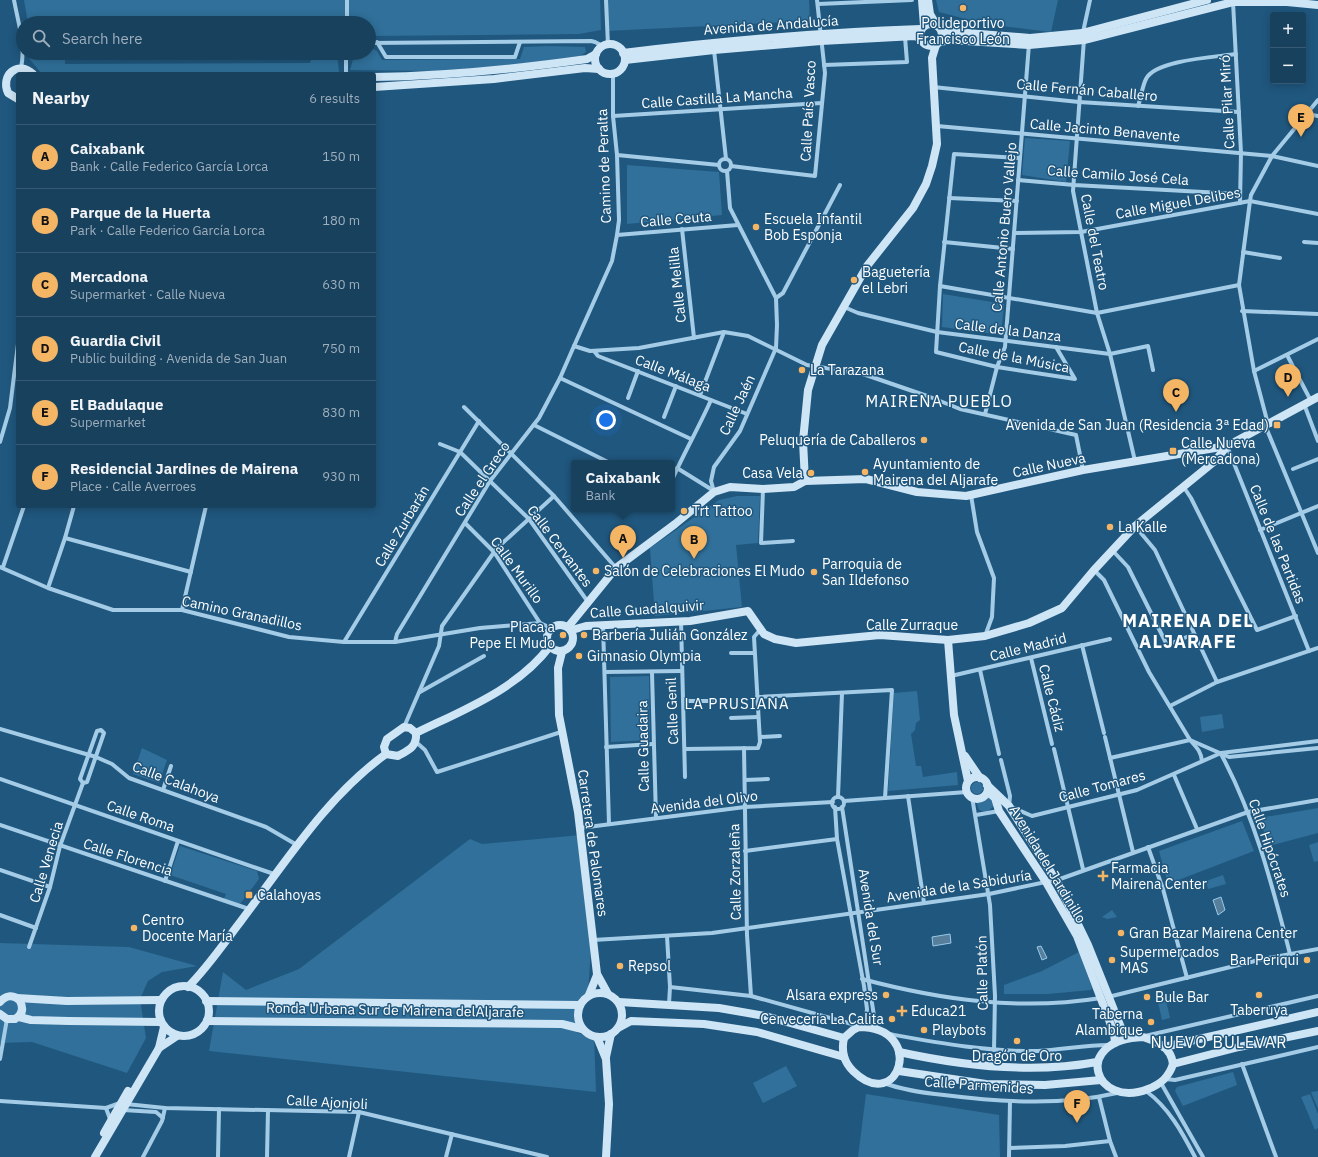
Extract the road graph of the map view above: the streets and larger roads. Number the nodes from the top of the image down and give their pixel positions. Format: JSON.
{"nodes":[{"id":1,"x":14,"y":0,"type":"edge"},
{"id":2,"x":347,"y":0,"type":"edge"},
{"id":3,"x":606,"y":0,"type":"edge"},
{"id":4,"x":922,"y":0,"type":"edge"},
{"id":5,"x":928,"y":0,"type":"edge"},
{"id":6,"x":1090,"y":0,"type":"edge"},
{"id":7,"x":1207,"y":0,"type":"edge"},
{"id":8,"x":912,"y":1,"type":"edge"},
{"id":9,"x":1233,"y":1,"type":"edge"},
{"id":10,"x":817,"y":2,"type":"edge"},
{"id":11,"x":1318,"y":5,"type":"edge"},
{"id":12,"x":17,"y":16,"type":"edge"},
{"id":13,"x":347,"y":16,"type":"edge"},
{"id":14,"x":923,"y":27,"type":"junction"},
{"id":15,"x":939,"y":27,"type":"junction"},
{"id":16,"x":821,"y":37,"type":"junction"},
{"id":17,"x":905,"y":37,"type":"junction"},
{"id":18,"x":1083,"y":37,"type":"junction"},
{"id":19,"x":921,"y":39,"type":"junction"},
{"id":20,"x":1029,"y":41,"type":"junction"},
{"id":21,"x":377,"y":42,"type":"joint"},
{"id":22,"x":520,"y":42,"type":"junction"},
{"id":23,"x":934,"y":44,"type":"junction"},
{"id":24,"x":605,"y":45,"type":"junction"},
{"id":25,"x":714,"y":50,"type":"junction"},
{"id":26,"x":596,"y":54,"type":"junction"},
{"id":27,"x":1236,"y":54,"type":"junction"},
{"id":28,"x":624,"y":56,"type":"junction"},
{"id":29,"x":23,"y":60,"type":"edge"},
{"id":30,"x":346,"y":60,"type":"edge"},
{"id":31,"x":824,"y":65,"type":"junction"},
{"id":32,"x":21,"y":68,"type":"junction"},
{"id":33,"x":599,"y":69,"type":"junction"},
{"id":34,"x":30,"y":72,"type":"edge"},
{"id":35,"x":346,"y":72,"type":"edge"},
{"id":36,"x":613,"y":74,"type":"junction"},
{"id":37,"x":3,"y":77,"type":"edge"},
{"id":38,"x":376,"y":77,"type":"edge"},
{"id":39,"x":376,"y":87,"type":"edge"},
{"id":40,"x":933,"y":87,"type":"junction"},
{"id":41,"x":3,"y":88,"type":"edge"},
{"id":42,"x":1025,"y":95,"type":"junction"},
{"id":43,"x":16,"y":98,"type":"edge"},
{"id":44,"x":1318,"y":100,"type":"edge"},
{"id":45,"x":1079,"y":102,"type":"junction"},
{"id":46,"x":822,"y":103,"type":"junction"},
{"id":47,"x":1138,"y":106,"type":"junction"},
{"id":48,"x":721,"y":109,"type":"junction"},
{"id":49,"x":1239,"y":112,"type":"junction"},
{"id":50,"x":1307,"y":114,"type":"junction"},
{"id":51,"x":613,"y":116,"type":"junction"},
{"id":52,"x":1318,"y":116,"type":"edge"},
{"id":53,"x":937,"y":126,"type":"junction"},
{"id":54,"x":1022,"y":134,"type":"junction"},
{"id":55,"x":1077,"y":139,"type":"junction"},
{"id":56,"x":1242,"y":153,"type":"junction"},
{"id":57,"x":617,"y":155,"type":"junction"},
{"id":58,"x":1272,"y":156,"type":"junction"},
{"id":59,"x":1020,"y":158,"type":"junction"},
{"id":60,"x":726,"y":159,"type":"junction"},
{"id":61,"x":719,"y":165,"type":"junction"},
{"id":62,"x":731,"y":166,"type":"junction"},
{"id":63,"x":1318,"y":166,"type":"edge"},
{"id":64,"x":726,"y":171,"type":"junction"},
{"id":65,"x":1018,"y":180,"type":"junction"},
{"id":66,"x":840,"y":185,"type":"dead end"},
{"id":67,"x":1074,"y":185,"type":"junction"},
{"id":68,"x":1240,"y":194,"type":"junction"},
{"id":69,"x":949,"y":198,"type":"junction"},
{"id":70,"x":1017,"y":201,"type":"junction"},
{"id":71,"x":1250,"y":201,"type":"junction"},
{"id":72,"x":1240,"y":203,"type":"junction"},
{"id":73,"x":1318,"y":214,"type":"edge"},
{"id":74,"x":738,"y":225,"type":"junction"},
{"id":75,"x":682,"y":229,"type":"junction"},
{"id":76,"x":1081,"y":232,"type":"junction"},
{"id":77,"x":1014,"y":233,"type":"junction"},
{"id":78,"x":617,"y":235,"type":"junction"},
{"id":79,"x":944,"y":242,"type":"junction"},
{"id":80,"x":1304,"y":242,"type":"dead end"},
{"id":81,"x":1318,"y":243,"type":"edge"},
{"id":82,"x":1013,"y":249,"type":"junction"},
{"id":83,"x":1243,"y":252,"type":"junction"},
{"id":84,"x":1280,"y":258,"type":"dead end"},
{"id":85,"x":1239,"y":285,"type":"junction"},
{"id":86,"x":940,"y":286,"type":"junction"},
{"id":87,"x":776,"y":298,"type":"junction"},
{"id":88,"x":1009,"y":299,"type":"junction"},
{"id":89,"x":844,"y":307,"type":"junction"},
{"id":90,"x":1242,"y":310,"type":"junction"},
{"id":91,"x":1097,"y":313,"type":"junction"},
{"id":92,"x":1318,"y":314,"type":"edge"},
{"id":93,"x":724,"y":332,"type":"junction"},
{"id":94,"x":937,"y":332,"type":"junction"},
{"id":95,"x":694,"y":338,"type":"junction"},
{"id":96,"x":1318,"y":339,"type":"edge"},
{"id":97,"x":1006,"y":340,"type":"junction"},
{"id":98,"x":574,"y":346,"type":"junction"},
{"id":99,"x":1056,"y":347,"type":"junction"},
{"id":100,"x":776,"y":348,"type":"junction"},
{"id":101,"x":594,"y":351,"type":"junction"},
{"id":102,"x":1110,"y":354,"type":"junction"},
{"id":103,"x":1287,"y":355,"type":"junction"},
{"id":104,"x":16,"y":360,"type":"edge"},
{"id":105,"x":815,"y":366,"type":"junction"},
{"id":106,"x":997,"y":367,"type":"junction"},
{"id":107,"x":1153,"y":370,"type":"dead end"},
{"id":108,"x":638,"y":371,"type":"junction"},
{"id":109,"x":1254,"y":371,"type":"junction"},
{"id":110,"x":560,"y":378,"type":"junction"},
{"id":111,"x":676,"y":386,"type":"junction"},
{"id":112,"x":700,"y":395,"type":"junction"},
{"id":113,"x":628,"y":398,"type":"dead end"},
{"id":114,"x":711,"y":400,"type":"junction"},
{"id":115,"x":1311,"y":401,"type":"edge"},
{"id":116,"x":464,"y":407,"type":"dead end"},
{"id":117,"x":747,"y":414,"type":"junction"},
{"id":118,"x":985,"y":414,"type":"junction"},
{"id":119,"x":664,"y":417,"type":"dead end"},
{"id":120,"x":479,"y":421,"type":"junction"},
{"id":121,"x":534,"y":425,"type":"junction"},
{"id":122,"x":1267,"y":425,"type":"junction"},
{"id":123,"x":691,"y":439,"type":"junction"},
{"id":124,"x":1318,"y":441,"type":"edge"},
{"id":125,"x":0,"y":442,"type":"edge"},
{"id":126,"x":440,"y":444,"type":"dead end"},
{"id":127,"x":1227,"y":446,"type":"junction"},
{"id":128,"x":1211,"y":449,"type":"junction"},
{"id":129,"x":460,"y":452,"type":"junction"},
{"id":130,"x":511,"y":453,"type":"junction"},
{"id":131,"x":1218,"y":457,"type":"junction"},
{"id":132,"x":1318,"y":459,"type":"edge"},
{"id":133,"x":604,"y":460,"type":"edge"},
{"id":134,"x":1135,"y":461,"type":"junction"},
{"id":135,"x":678,"y":468,"type":"junction"},
{"id":136,"x":1293,"y":469,"type":"dead end"},
{"id":137,"x":1083,"y":470,"type":"junction"},
{"id":138,"x":675,"y":474,"type":"edge"},
{"id":139,"x":490,"y":481,"type":"junction"},
{"id":140,"x":805,"y":481,"type":"junction"},
{"id":141,"x":1183,"y":486,"type":"junction"},
{"id":142,"x":763,"y":489,"type":"junction"},
{"id":143,"x":714,"y":492,"type":"junction"},
{"id":144,"x":971,"y":495,"type":"junction"},
{"id":145,"x":554,"y":496,"type":"junction"},
{"id":146,"x":1318,"y":506,"type":"edge"},
{"id":147,"x":23,"y":508,"type":"edge"},
{"id":148,"x":73,"y":508,"type":"edge"},
{"id":149,"x":206,"y":508,"type":"edge"},
{"id":150,"x":1302,"y":513,"type":"junction"},
{"id":151,"x":530,"y":519,"type":"junction"},
{"id":152,"x":465,"y":523,"type":"junction"},
{"id":153,"x":1135,"y":526,"type":"junction"},
{"id":154,"x":1260,"y":530,"type":"junction"},
{"id":155,"x":65,"y":538,"type":"junction"},
{"id":156,"x":793,"y":541,"type":"dead end"},
{"id":157,"x":1112,"y":550,"type":"junction"},
{"id":158,"x":494,"y":552,"type":"junction"},
{"id":159,"x":1318,"y":553,"type":"edge"},
{"id":160,"x":1,"y":567,"type":"edge"},
{"id":161,"x":616,"y":568,"type":"junction"},
{"id":162,"x":1094,"y":570,"type":"junction"},
{"id":163,"x":191,"y":572,"type":"junction"},
{"id":164,"x":49,"y":585,"type":"dead end"},
{"id":165,"x":588,"y":602,"type":"junction"},
{"id":166,"x":182,"y":610,"type":"junction"},
{"id":167,"x":1296,"y":616,"type":"junction"},
{"id":168,"x":681,"y":621,"type":"junction"},
{"id":169,"x":540,"y":623,"type":"junction"},
{"id":170,"x":603,"y":625,"type":"junction"},
{"id":171,"x":551,"y":628,"type":"junction"},
{"id":172,"x":570,"y":628,"type":"junction"},
{"id":173,"x":760,"y":630,"type":"junction"},
{"id":174,"x":1194,"y":634,"type":"junction"},
{"id":175,"x":440,"y":635,"type":"junction"},
{"id":176,"x":985,"y":636,"type":"junction"},
{"id":177,"x":948,"y":640,"type":"junction"},
{"id":178,"x":1110,"y":640,"type":"dead end"},
{"id":179,"x":344,"y":642,"type":"junction"},
{"id":180,"x":395,"y":642,"type":"junction"},
{"id":181,"x":1082,"y":646,"type":"junction"},
{"id":182,"x":551,"y":648,"type":"junction"},
{"id":183,"x":1318,"y":648,"type":"edge"},
{"id":184,"x":1309,"y":651,"type":"junction"},
{"id":185,"x":562,"y":652,"type":"junction"},
{"id":186,"x":731,"y":653,"type":"dead end"},
{"id":187,"x":754,"y":653,"type":"junction"},
{"id":188,"x":484,"y":656,"type":"dead end"},
{"id":189,"x":1031,"y":658,"type":"junction"},
{"id":190,"x":558,"y":668,"type":"junction"},
{"id":191,"x":980,"y":670,"type":"junction"},
{"id":192,"x":682,"y":671,"type":"junction"},
{"id":193,"x":605,"y":672,"type":"junction"},
{"id":194,"x":652,"y":673,"type":"junction"},
{"id":195,"x":951,"y":676,"type":"junction"},
{"id":196,"x":1217,"y":682,"type":"junction"},
{"id":197,"x":419,"y":692,"type":"junction"},
{"id":198,"x":842,"y":693,"type":"junction"},
{"id":199,"x":757,"y":696,"type":"junction"},
{"id":200,"x":683,"y":701,"type":"junction"},
{"id":201,"x":712,"y":701,"type":"dead end"},
{"id":202,"x":1170,"y":706,"type":"junction"},
{"id":203,"x":758,"y":717,"type":"junction"},
{"id":204,"x":731,"y":718,"type":"dead end"},
{"id":205,"x":0,"y":729,"type":"edge"},
{"id":206,"x":410,"y":729,"type":"junction"},
{"id":207,"x":562,"y":732,"type":"junction"},
{"id":208,"x":780,"y":736,"type":"dead end"},
{"id":209,"x":760,"y":737,"type":"junction"},
{"id":210,"x":1190,"y":740,"type":"junction"},
{"id":211,"x":1318,"y":741,"type":"edge"},
{"id":212,"x":416,"y":742,"type":"junction"},
{"id":213,"x":653,"y":744,"type":"junction"},
{"id":214,"x":1052,"y":744,"type":"dead end"},
{"id":215,"x":606,"y":747,"type":"junction"},
{"id":216,"x":744,"y":748,"type":"junction"},
{"id":217,"x":1318,"y":748,"type":"edge"},
{"id":218,"x":1054,"y":749,"type":"dead end"},
{"id":219,"x":685,"y":750,"type":"junction"},
{"id":220,"x":962,"y":750,"type":"junction"},
{"id":221,"x":1221,"y":753,"type":"junction"},
{"id":222,"x":386,"y":754,"type":"junction"},
{"id":223,"x":999,"y":754,"type":"dead end"},
{"id":224,"x":88,"y":755,"type":"junction"},
{"id":225,"x":96,"y":757,"type":"junction"},
{"id":226,"x":1110,"y":758,"type":"junction"},
{"id":227,"x":1001,"y":760,"type":"dead end"},
{"id":228,"x":1202,"y":761,"type":"junction"},
{"id":229,"x":171,"y":766,"type":"dead end"},
{"id":230,"x":1174,"y":775,"type":"junction"},
{"id":231,"x":685,"y":777,"type":"dead end"},
{"id":232,"x":980,"y":778,"type":"junction"},
{"id":233,"x":0,"y":779,"type":"edge"},
{"id":234,"x":768,"y":779,"type":"dead end"},
{"id":235,"x":745,"y":780,"type":"junction"},
{"id":236,"x":968,"y":781,"type":"junction"},
{"id":237,"x":83,"y":783,"type":"junction"},
{"id":238,"x":987,"y":788,"type":"junction"},
{"id":239,"x":163,"y":790,"type":"junction"},
{"id":240,"x":970,"y":795,"type":"junction"},
{"id":241,"x":908,"y":796,"type":"junction"},
{"id":242,"x":1120,"y":796,"type":"junction"},
{"id":243,"x":838,"y":797,"type":"junction"},
{"id":244,"x":885,"y":798,"type":"junction"},
{"id":245,"x":1318,"y":800,"type":"edge"},
{"id":246,"x":844,"y":801,"type":"junction"},
{"id":247,"x":833,"y":802,"type":"junction"},
{"id":248,"x":76,"y":805,"type":"junction"},
{"id":249,"x":1009,"y":806,"type":"junction"},
{"id":250,"x":745,"y":807,"type":"junction"},
{"id":251,"x":842,"y":807,"type":"junction"},
{"id":252,"x":1069,"y":807,"type":"junction"},
{"id":253,"x":835,"y":808,"type":"junction"},
{"id":254,"x":1000,"y":811,"type":"junction"},
{"id":255,"x":1248,"y":812,"type":"junction"},
{"id":256,"x":976,"y":815,"type":"junction"},
{"id":257,"x":656,"y":818,"type":"junction"},
{"id":258,"x":609,"y":824,"type":"junction"},
{"id":259,"x":0,"y":825,"type":"edge"},
{"id":260,"x":579,"y":828,"type":"junction"},
{"id":261,"x":1197,"y":829,"type":"junction"},
{"id":262,"x":837,"y":839,"type":"junction"},
{"id":263,"x":178,"y":841,"type":"junction"},
{"id":264,"x":297,"y":845,"type":"junction"},
{"id":265,"x":60,"y":846,"type":"junction"},
{"id":266,"x":1148,"y":847,"type":"junction"},
{"id":267,"x":745,"y":851,"type":"junction"},
{"id":268,"x":1133,"y":852,"type":"junction"},
{"id":269,"x":1083,"y":869,"type":"junction"},
{"id":270,"x":0,"y":870,"type":"edge"},
{"id":271,"x":274,"y":874,"type":"junction"},
{"id":272,"x":1056,"y":880,"type":"junction"},
{"id":273,"x":165,"y":881,"type":"junction"},
{"id":274,"x":1046,"y":882,"type":"junction"},
{"id":275,"x":50,"y":887,"type":"junction"},
{"id":276,"x":989,"y":894,"type":"junction"},
{"id":277,"x":924,"y":903,"type":"junction"},
{"id":278,"x":249,"y":910,"type":"junction"},
{"id":279,"x":858,"y":913,"type":"junction"},
{"id":280,"x":851,"y":914,"type":"junction"},
{"id":281,"x":0,"y":915,"type":"edge"},
{"id":282,"x":36,"y":928,"type":"junction"},
{"id":283,"x":748,"y":929,"type":"junction"},
{"id":284,"x":667,"y":936,"type":"junction"},
{"id":285,"x":593,"y":940,"type":"junction"},
{"id":286,"x":29,"y":947,"type":"dead end"},
{"id":287,"x":1318,"y":949,"type":"edge"},
{"id":288,"x":1290,"y":954,"type":"junction"},
{"id":289,"x":202,"y":972,"type":"junction"},
{"id":290,"x":597,"y":975,"type":"junction"},
{"id":291,"x":1187,"y":978,"type":"junction"},
{"id":292,"x":862,"y":979,"type":"junction"},
{"id":293,"x":869,"y":981,"type":"junction"},
{"id":294,"x":188,"y":987,"type":"junction"},
{"id":295,"x":670,"y":987,"type":"junction"},
{"id":296,"x":199,"y":991,"type":"junction"},
{"id":297,"x":608,"y":994,"type":"junction"},
{"id":298,"x":589,"y":995,"type":"junction"},
{"id":299,"x":751,"y":996,"type":"junction"},
{"id":300,"x":1318,"y":996,"type":"edge"},
{"id":301,"x":2,"y":998,"type":"edge"},
{"id":302,"x":17,"y":998,"type":"junction"},
{"id":303,"x":1105,"y":998,"type":"junction"},
{"id":304,"x":161,"y":1000,"type":"junction"},
{"id":305,"x":206,"y":1001,"type":"junction"},
{"id":306,"x":619,"y":1002,"type":"junction"},
{"id":307,"x":669,"y":1004,"type":"junction"},
{"id":308,"x":994,"y":1004,"type":"junction"},
{"id":309,"x":580,"y":1005,"type":"junction"},
{"id":310,"x":1318,"y":1012,"type":"edge"},
{"id":311,"x":2,"y":1017,"type":"edge"},
{"id":312,"x":18,"y":1017,"type":"junction"},
{"id":313,"x":207,"y":1021,"type":"junction"},
{"id":314,"x":162,"y":1025,"type":"junction"},
{"id":315,"x":618,"y":1028,"type":"junction"},
{"id":316,"x":862,"y":1028,"type":"junction"},
{"id":317,"x":582,"y":1029,"type":"junction"},
{"id":318,"x":880,"y":1031,"type":"junction"},
{"id":319,"x":1318,"y":1031,"type":"edge"},
{"id":320,"x":612,"y":1034,"type":"junction"},
{"id":321,"x":177,"y":1036,"type":"junction"},
{"id":322,"x":597,"y":1037,"type":"junction"},
{"id":323,"x":1143,"y":1037,"type":"junction"},
{"id":324,"x":844,"y":1038,"type":"junction"},
{"id":325,"x":1130,"y":1038,"type":"junction"},
{"id":326,"x":1113,"y":1044,"type":"junction"},
{"id":327,"x":1164,"y":1047,"type":"junction"},
{"id":328,"x":1318,"y":1047,"type":"edge"},
{"id":329,"x":159,"y":1048,"type":"junction"},
{"id":330,"x":994,"y":1050,"type":"junction"},
{"id":331,"x":899,"y":1052,"type":"junction"},
{"id":332,"x":606,"y":1057,"type":"junction"},
{"id":333,"x":844,"y":1057,"type":"junction"},
{"id":334,"x":0,"y":1059,"type":"edge"},
{"id":335,"x":1097,"y":1062,"type":"junction"},
{"id":336,"x":1173,"y":1064,"type":"junction"},
{"id":337,"x":1242,"y":1064,"type":"junction"},
{"id":338,"x":899,"y":1071,"type":"junction"},
{"id":339,"x":1101,"y":1080,"type":"junction"},
{"id":340,"x":1163,"y":1081,"type":"junction"},
{"id":341,"x":884,"y":1083,"type":"junction"},
{"id":342,"x":1145,"y":1090,"type":"junction"},
{"id":343,"x":1121,"y":1092,"type":"junction"},
{"id":344,"x":1100,"y":1097,"type":"junction"},
{"id":345,"x":1010,"y":1101,"type":"junction"},
{"id":346,"x":0,"y":1102,"type":"edge"},
{"id":347,"x":123,"y":1106,"type":"junction"},
{"id":348,"x":106,"y":1108,"type":"junction"},
{"id":349,"x":165,"y":1108,"type":"junction"},
{"id":350,"x":219,"y":1109,"type":"junction"},
{"id":351,"x":268,"y":1110,"type":"junction"},
{"id":352,"x":359,"y":1112,"type":"junction"},
{"id":353,"x":162,"y":1118,"type":"junction"},
{"id":354,"x":110,"y":1119,"type":"junction"},
{"id":355,"x":452,"y":1134,"type":"junction"},
{"id":356,"x":1110,"y":1141,"type":"junction"},
{"id":357,"x":1010,"y":1148,"type":"junction"},
{"id":358,"x":96,"y":1156,"type":"edge"},
{"id":359,"x":143,"y":1157,"type":"edge"},
{"id":360,"x":218,"y":1157,"type":"edge"},
{"id":361,"x":267,"y":1157,"type":"edge"},
{"id":362,"x":350,"y":1157,"type":"edge"},
{"id":363,"x":446,"y":1157,"type":"edge"},
{"id":364,"x":547,"y":1157,"type":"edge"},
{"id":365,"x":606,"y":1157,"type":"edge"},
{"id":366,"x":1010,"y":1157,"type":"edge"},
{"id":367,"x":1116,"y":1157,"type":"edge"},
{"id":368,"x":1194,"y":1157,"type":"edge"},
{"id":369,"x":1203,"y":1157,"type":"edge"},
{"id":370,"x":1276,"y":1157,"type":"edge"}],
"edges":[{"from":1,"to":12,"type":"street"},
{"from":2,"to":13,"type":"street"},
{"from":3,"to":24,"type":"street"},
{"from":4,"to":14,"type":"street"},
{"from":5,"to":15,"type":"street"},
{"from":6,"to":18,"type":"street","name":"Calle del Teatro"},
{"from":7,"to":18,"type":"street"},
{"from":8,"to":10,"type":"street"},
{"from":9,"to":11,"type":"street"},
{"from":9,"to":18,"type":"street"},
{"from":9,"to":27,"type":"street","name":"Calle Pilar Miró"},
{"from":10,"to":16,"type":"street","name":"Calle País Vasco"},
{"from":14,"to":15,"type":"street"},
{"from":14,"to":16,"type":"street","name":"Avenida de Andalucía"},
{"from":14,"to":19,"type":"street"},
{"from":15,"to":20,"type":"street"},
{"from":15,"to":23,"type":"street"},
{"from":16,"to":17,"type":"street","name":"Avenida de Andalucía"},
{"from":16,"to":25,"type":"street","name":"Avenida de Andalucía"},
{"from":16,"to":28,"type":"street","name":"Avenida de Andalucía"},
{"from":16,"to":31,"type":"street","name":"Calle País Vasco"},
{"from":17,"to":19,"type":"street","name":"Avenida de Andalucía"},
{"from":17,"to":31,"type":"street"},
{"from":18,"to":20,"type":"street"},
{"from":18,"to":45,"type":"street","name":"Calle del Teatro"},
{"from":19,"to":23,"type":"street"},
{"from":20,"to":23,"type":"street"},
{"from":20,"to":42,"type":"street","name":"Calle Antonio Buero Vallejo"},
{"from":21,"to":22,"type":"street"},
{"from":21,"to":22,"type":"street"},
{"from":22,"to":24,"type":"street"},
{"from":23,"to":40,"type":"street"},
{"from":24,"to":26,"type":"street"},
{"from":24,"to":28,"type":"street"},
{"from":25,"to":28,"type":"street","name":"Avenida de Andalucía"},
{"from":25,"to":48,"type":"street"},
{"from":26,"to":33,"type":"street"},
{"from":26,"to":38,"type":"street"},
{"from":27,"to":47,"type":"street"},
{"from":27,"to":49,"type":"street","name":"Calle Pilar Miró"},
{"from":28,"to":36,"type":"street"},
{"from":29,"to":32,"type":"street"},
{"from":30,"to":35,"type":"street"},
{"from":31,"to":46,"type":"street","name":"Calle País Vasco"},
{"from":32,"to":34,"type":"street"},
{"from":32,"to":37,"type":"street"},
{"from":33,"to":36,"type":"street"},
{"from":33,"to":39,"type":"street"},
{"from":36,"to":51,"type":"street","name":"Camino de Peralta"},
{"from":37,"to":41,"type":"street"},
{"from":40,"to":42,"type":"street","name":"Calle Fernán Caballero"},
{"from":40,"to":53,"type":"street"},
{"from":41,"to":43,"type":"street"},
{"from":42,"to":45,"type":"street","name":"Calle Fernán Caballero"},
{"from":42,"to":54,"type":"street","name":"Calle Antonio Buero Vallejo"},
{"from":44,"to":50,"type":"street"},
{"from":45,"to":47,"type":"street","name":"Calle Fernán Caballero"},
{"from":45,"to":55,"type":"street","name":"Calle del Teatro"},
{"from":46,"to":48,"type":"street","name":"Calle Castilla La Mancha"},
{"from":46,"to":62,"type":"street","name":"Calle País Vasco"},
{"from":47,"to":49,"type":"street","name":"Calle Fernán Caballero"},
{"from":48,"to":51,"type":"street","name":"Calle Castilla La Mancha"},
{"from":48,"to":60,"type":"street"},
{"from":49,"to":56,"type":"street","name":"Calle Pilar Miró"},
{"from":50,"to":52,"type":"street"},
{"from":50,"to":58,"type":"street"},
{"from":51,"to":57,"type":"street","name":"Camino de Peralta"},
{"from":53,"to":54,"type":"street","name":"Calle Jacinto Benavente"},
{"from":53,"to":89,"type":"street"},
{"from":54,"to":55,"type":"street","name":"Calle Jacinto Benavente"},
{"from":54,"to":59,"type":"street","name":"Calle Antonio Buero Vallejo"},
{"from":55,"to":56,"type":"street","name":"Calle Jacinto Benavente"},
{"from":55,"to":67,"type":"street","name":"Calle del Teatro"},
{"from":56,"to":58,"type":"street","name":"Calle Jacinto Benavente"},
{"from":56,"to":68,"type":"street","name":"Calle Pilar Miró"},
{"from":57,"to":61,"type":"street"},
{"from":57,"to":78,"type":"street","name":"Camino de Peralta"},
{"from":58,"to":63,"type":"street","name":"Calle Jacinto Benavente"},
{"from":58,"to":71,"type":"street"},
{"from":59,"to":65,"type":"street","name":"Calle Antonio Buero Vallejo"},
{"from":59,"to":69,"type":"street"},
{"from":60,"to":61,"type":"street"},
{"from":60,"to":62,"type":"street"},
{"from":61,"to":64,"type":"street"},
{"from":62,"to":64,"type":"street"},
{"from":64,"to":74,"type":"street"},
{"from":65,"to":67,"type":"street","name":"Calle Camilo José Cela"},
{"from":65,"to":70,"type":"street","name":"Calle Antonio Buero Vallejo"},
{"from":66,"to":87,"type":"street"},
{"from":67,"to":68,"type":"street","name":"Calle Camilo José Cela"},
{"from":67,"to":76,"type":"street","name":"Calle del Teatro"},
{"from":68,"to":72,"type":"street","name":"Calle Pilar Miró"},
{"from":69,"to":70,"type":"street"},
{"from":69,"to":79,"type":"street"},
{"from":70,"to":77,"type":"street","name":"Calle Antonio Buero Vallejo"},
{"from":71,"to":72,"type":"street","name":"Calle Miguel Delibes"},
{"from":71,"to":73,"type":"street"},
{"from":71,"to":83,"type":"street"},
{"from":72,"to":76,"type":"street","name":"Calle Miguel Delibes"},
{"from":74,"to":75,"type":"street","name":"Calle Ceuta"},
{"from":74,"to":87,"type":"street"},
{"from":75,"to":78,"type":"street","name":"Calle Ceuta"},
{"from":75,"to":95,"type":"street","name":"Calle Melilla"},
{"from":76,"to":77,"type":"street","name":"Calle Miguel Delibes"},
{"from":76,"to":91,"type":"street","name":"Calle del Teatro"},
{"from":77,"to":82,"type":"street","name":"Calle Antonio Buero Vallejo"},
{"from":78,"to":98,"type":"street","name":"Camino de Peralta"},
{"from":79,"to":82,"type":"street"},
{"from":79,"to":86,"type":"street"},
{"from":80,"to":81,"type":"street"},
{"from":82,"to":88,"type":"street","name":"Calle Antonio Buero Vallejo"},
{"from":83,"to":84,"type":"street"},
{"from":83,"to":85,"type":"street"},
{"from":85,"to":90,"type":"street"},
{"from":85,"to":91,"type":"street"},
{"from":86,"to":88,"type":"street"},
{"from":86,"to":94,"type":"street"},
{"from":87,"to":100,"type":"street"},
{"from":88,"to":91,"type":"street"},
{"from":88,"to":97,"type":"street","name":"Calle Antonio Buero Vallejo"},
{"from":89,"to":94,"type":"street","name":"Calle de la Danza"},
{"from":89,"to":105,"type":"street"},
{"from":90,"to":92,"type":"street"},
{"from":90,"to":109,"type":"street"},
{"from":91,"to":102,"type":"street","name":"Calle del Teatro"},
{"from":93,"to":95,"type":"street"},
{"from":93,"to":100,"type":"street"},
{"from":93,"to":112,"type":"street"},
{"from":94,"to":97,"type":"street","name":"Calle de la Danza"},
{"from":94,"to":106,"type":"street","name":"Calle de la Música"},
{"from":95,"to":101,"type":"street"},
{"from":96,"to":103,"type":"street"},
{"from":97,"to":99,"type":"street","name":"Calle de la Danza"},
{"from":97,"to":106,"type":"street","name":"Calle Antonio Buero Vallejo"},
{"from":98,"to":101,"type":"street"},
{"from":98,"to":110,"type":"street","name":"Calle el Greco"},
{"from":99,"to":102,"type":"street","name":"Calle de la Danza"},
{"from":99,"to":106,"type":"street","name":"Calle de la Música"},
{"from":100,"to":105,"type":"street"},
{"from":100,"to":117,"type":"street","name":"Calle Jaén"},
{"from":101,"to":108,"type":"street","name":"Calle Málaga"},
{"from":102,"to":107,"type":"street","name":"Calle de la Danza"},
{"from":102,"to":134,"type":"street","name":"Calle del Teatro"},
{"from":103,"to":109,"type":"street"},
{"from":103,"to":115,"type":"street"},
{"from":104,"to":125,"type":"street"},
{"from":105,"to":118,"type":"street"},
{"from":105,"to":140,"type":"street"},
{"from":106,"to":118,"type":"street","name":"Calle Antonio Buero Vallejo"},
{"from":108,"to":111,"type":"street","name":"Calle Málaga"},
{"from":108,"to":113,"type":"street"},
{"from":109,"to":122,"type":"street"},
{"from":110,"to":121,"type":"street","name":"Calle el Greco"},
{"from":110,"to":123,"type":"street"},
{"from":111,"to":112,"type":"street","name":"Calle Málaga"},
{"from":111,"to":119,"type":"street"},
{"from":112,"to":114,"type":"street","name":"Calle Málaga"},
{"from":114,"to":117,"type":"street","name":"Calle Málaga"},
{"from":114,"to":123,"type":"street"},
{"from":115,"to":122,"type":"street"},
{"from":115,"to":124,"type":"street"},
{"from":116,"to":120,"type":"street"},
{"from":117,"to":143,"type":"street","name":"Calle Jaén"},
{"from":118,"to":137,"type":"street"},
{"from":120,"to":129,"type":"street","name":"Calle Zurbarán"},
{"from":120,"to":130,"type":"street"},
{"from":121,"to":130,"type":"street","name":"Calle el Greco"},
{"from":121,"to":133,"type":"street"},
{"from":122,"to":127,"type":"street"},
{"from":122,"to":150,"type":"street"},
{"from":123,"to":135,"type":"street"},
{"from":126,"to":129,"type":"street","name":"Calle Cervantes"},
{"from":127,"to":128,"type":"street","name":"Calle Nueva"},
{"from":127,"to":131,"type":"street"},
{"from":127,"to":154,"type":"street","name":"Calle de las Partidas"},
{"from":128,"to":131,"type":"street"},
{"from":128,"to":134,"type":"street","name":"Calle Nueva"},
{"from":129,"to":139,"type":"street","name":"Calle Cervantes"},
{"from":129,"to":179,"type":"street","name":"Calle Zurbarán"},
{"from":130,"to":139,"type":"street","name":"Calle el Greco"},
{"from":130,"to":145,"type":"street"},
{"from":131,"to":141,"type":"street"},
{"from":132,"to":136,"type":"street"},
{"from":134,"to":137,"type":"street","name":"Calle Nueva"},
{"from":135,"to":138,"type":"street"},
{"from":135,"to":143,"type":"street"},
{"from":137,"to":144,"type":"street","name":"Calle Nueva"},
{"from":139,"to":151,"type":"street","name":"Calle Cervantes"},
{"from":139,"to":152,"type":"street","name":"Calle el Greco"},
{"from":140,"to":142,"type":"street","name":"Calle Nueva"},
{"from":140,"to":144,"type":"street","name":"Calle Nueva"},
{"from":141,"to":153,"type":"street"},
{"from":141,"to":167,"type":"street"},
{"from":142,"to":143,"type":"street","name":"Calle Nueva"},
{"from":142,"to":156,"type":"street"},
{"from":143,"to":161,"type":"street"},
{"from":144,"to":176,"type":"street"},
{"from":145,"to":151,"type":"street"},
{"from":145,"to":161,"type":"street"},
{"from":146,"to":150,"type":"street"},
{"from":147,"to":160,"type":"street"},
{"from":148,"to":155,"type":"street"},
{"from":149,"to":163,"type":"street"},
{"from":150,"to":154,"type":"street"},
{"from":150,"to":159,"type":"street"},
{"from":151,"to":158,"type":"street"},
{"from":151,"to":165,"type":"street","name":"Calle Cervantes"},
{"from":152,"to":158,"type":"street","name":"Calle Murillo"},
{"from":152,"to":180,"type":"street","name":"Calle el Greco"},
{"from":153,"to":157,"type":"street"},
{"from":153,"to":174,"type":"street"},
{"from":154,"to":167,"type":"street","name":"Calle de las Partidas"},
{"from":155,"to":163,"type":"street"},
{"from":155,"to":164,"type":"street"},
{"from":157,"to":162,"type":"street"},
{"from":157,"to":174,"type":"street"},
{"from":158,"to":169,"type":"street","name":"Calle Murillo"},
{"from":158,"to":175,"type":"street"},
{"from":160,"to":166,"type":"street","name":"Camino Granadillos"},
{"from":161,"to":165,"type":"street"},
{"from":162,"to":176,"type":"street","name":"Calle Zurraque"},
{"from":162,"to":202,"type":"street"},
{"from":163,"to":166,"type":"street"},
{"from":165,"to":172,"type":"street"},
{"from":166,"to":179,"type":"street","name":"Camino Granadillos"},
{"from":167,"to":184,"type":"street","name":"Calle de las Partidas"},
{"from":168,"to":170,"type":"street","name":"Calle Guadalquivir"},
{"from":168,"to":173,"type":"street","name":"Calle Guadalquivir"},
{"from":168,"to":192,"type":"street","name":"Calle Genil"},
{"from":169,"to":171,"type":"street","name":"Calle Murillo"},
{"from":169,"to":175,"type":"street","name":"Camino Granadillos"},
{"from":170,"to":172,"type":"street","name":"Calle Guadalquivir"},
{"from":170,"to":193,"type":"street"},
{"from":171,"to":172,"type":"street"},
{"from":171,"to":182,"type":"street"},
{"from":172,"to":185,"type":"street"},
{"from":173,"to":177,"type":"street","name":"Calle Zurraque"},
{"from":173,"to":187,"type":"street"},
{"from":174,"to":196,"type":"street"},
{"from":175,"to":180,"type":"street","name":"Camino Granadillos"},
{"from":175,"to":197,"type":"street"},
{"from":176,"to":177,"type":"street","name":"Calle Zurraque"},
{"from":177,"to":195,"type":"street"},
{"from":178,"to":181,"type":"street","name":"Calle Madrid"},
{"from":179,"to":180,"type":"street","name":"Camino Granadillos"},
{"from":181,"to":189,"type":"street","name":"Calle Madrid"},
{"from":181,"to":226,"type":"street"},
{"from":182,"to":185,"type":"street"},
{"from":182,"to":190,"type":"street","name":"Carretera de Palomares"},
{"from":182,"to":206,"type":"street"},
{"from":183,"to":184,"type":"street"},
{"from":184,"to":196,"type":"street"},
{"from":185,"to":190,"type":"street","name":"Carretera de Palomares"},
{"from":186,"to":187,"type":"street"},
{"from":187,"to":199,"type":"street"},
{"from":188,"to":197,"type":"street"},
{"from":189,"to":191,"type":"street","name":"Calle Madrid"},
{"from":189,"to":214,"type":"street","name":"Calle Cádiz"},
{"from":190,"to":207,"type":"street","name":"Carretera de Palomares"},
{"from":191,"to":195,"type":"street","name":"Calle Madrid"},
{"from":191,"to":223,"type":"street"},
{"from":192,"to":194,"type":"street"},
{"from":192,"to":200,"type":"street","name":"Calle Genil"},
{"from":193,"to":194,"type":"street"},
{"from":193,"to":215,"type":"street"},
{"from":194,"to":213,"type":"street","name":"Calle Guadaira"},
{"from":195,"to":220,"type":"street"},
{"from":196,"to":202,"type":"street"},
{"from":197,"to":206,"type":"street"},
{"from":198,"to":199,"type":"street"},
{"from":198,"to":243,"type":"street"},
{"from":198,"to":244,"type":"street"},
{"from":199,"to":203,"type":"street"},
{"from":200,"to":201,"type":"street"},
{"from":200,"to":219,"type":"street","name":"Calle Genil"},
{"from":202,"to":210,"type":"street"},
{"from":203,"to":204,"type":"street"},
{"from":203,"to":209,"type":"street"},
{"from":205,"to":224,"type":"street","name":"Calle Calahoya"},
{"from":206,"to":212,"type":"street"},
{"from":206,"to":222,"type":"street"},
{"from":207,"to":212,"type":"street"},
{"from":207,"to":260,"type":"street","name":"Carretera de Palomares"},
{"from":208,"to":209,"type":"street"},
{"from":209,"to":216,"type":"street"},
{"from":210,"to":221,"type":"street"},
{"from":210,"to":226,"type":"street"},
{"from":210,"to":228,"type":"street"},
{"from":211,"to":221,"type":"street"},
{"from":212,"to":222,"type":"street"},
{"from":213,"to":215,"type":"street"},
{"from":213,"to":257,"type":"street","name":"Calle Guadaira"},
{"from":215,"to":258,"type":"street"},
{"from":216,"to":219,"type":"street"},
{"from":216,"to":235,"type":"street","name":"Calle Zorzaleña"},
{"from":217,"to":221,"type":"street"},
{"from":218,"to":252,"type":"street","name":"Calle Cádiz"},
{"from":219,"to":231,"type":"street","name":"Calle Genil"},
{"from":220,"to":232,"type":"street"},
{"from":220,"to":236,"type":"street"},
{"from":221,"to":228,"type":"street","name":"Calle Tomares"},
{"from":221,"to":255,"type":"street","name":"Calle Hipócrates"},
{"from":222,"to":264,"type":"street"},
{"from":224,"to":225,"type":"street","name":"Calle Calahoya"},
{"from":224,"to":225,"type":"street","name":"Calle Venecia"},
{"from":224,"to":237,"type":"street","name":"Calle Venecia"},
{"from":225,"to":237,"type":"street","name":"Calle Venecia"},
{"from":225,"to":239,"type":"street","name":"Calle Calahoya"},
{"from":226,"to":242,"type":"street"},
{"from":227,"to":249,"type":"street"},
{"from":228,"to":230,"type":"street","name":"Calle Tomares"},
{"from":229,"to":239,"type":"street"},
{"from":230,"to":242,"type":"street","name":"Calle Tomares"},
{"from":230,"to":261,"type":"street"},
{"from":232,"to":236,"type":"street"},
{"from":232,"to":238,"type":"street"},
{"from":233,"to":248,"type":"street","name":"Calle Roma"},
{"from":234,"to":235,"type":"street"},
{"from":235,"to":250,"type":"street","name":"Calle Zorzaleña"},
{"from":236,"to":240,"type":"street"},
{"from":237,"to":248,"type":"street","name":"Calle Venecia"},
{"from":238,"to":240,"type":"street"},
{"from":238,"to":249,"type":"street","name":"Avenida del Jardinillo"},
{"from":238,"to":254,"type":"street","name":"Avenida del Jardinillo"},
{"from":239,"to":264,"type":"street","name":"Calle Calahoya"},
{"from":240,"to":241,"type":"street"},
{"from":240,"to":256,"type":"street","name":"Calle Platón"},
{"from":241,"to":244,"type":"street"},
{"from":241,"to":277,"type":"street"},
{"from":242,"to":252,"type":"street","name":"Calle Tomares"},
{"from":242,"to":268,"type":"street"},
{"from":243,"to":246,"type":"street"},
{"from":243,"to":247,"type":"street"},
{"from":244,"to":246,"type":"street"},
{"from":245,"to":255,"type":"street","name":"Avenida de la Sabiduría"},
{"from":246,"to":251,"type":"street"},
{"from":247,"to":250,"type":"street","name":"Avenida del Olivo"},
{"from":247,"to":253,"type":"street","name":"Avenida del Sur"},
{"from":248,"to":263,"type":"street","name":"Calle Roma"},
{"from":248,"to":265,"type":"street","name":"Calle Venecia"},
{"from":249,"to":252,"type":"street","name":"Calle Tomares"},
{"from":249,"to":272,"type":"street","name":"Avenida del Jardinillo"},
{"from":250,"to":257,"type":"street","name":"Avenida del Olivo"},
{"from":250,"to":267,"type":"street","name":"Calle Zorzaleña"},
{"from":251,"to":253,"type":"street"},
{"from":251,"to":279,"type":"street","name":"Avenida del Sur"},
{"from":252,"to":269,"type":"street","name":"Calle Cádiz"},
{"from":253,"to":262,"type":"street","name":"Avenida del Sur"},
{"from":254,"to":256,"type":"street"},
{"from":254,"to":274,"type":"street","name":"Avenida del Jardinillo"},
{"from":255,"to":261,"type":"street","name":"Avenida de la Sabiduría"},
{"from":255,"to":288,"type":"street","name":"Calle Hipócrates"},
{"from":256,"to":276,"type":"street","name":"Calle Platón"},
{"from":257,"to":258,"type":"street","name":"Avenida del Olivo"},
{"from":258,"to":260,"type":"street","name":"Avenida del Olivo"},
{"from":259,"to":265,"type":"street","name":"Calle Florencia"},
{"from":260,"to":285,"type":"street","name":"Carretera de Palomares"},
{"from":261,"to":266,"type":"street","name":"Avenida de la Sabiduría"},
{"from":262,"to":267,"type":"street"},
{"from":262,"to":280,"type":"street","name":"Avenida del Sur"},
{"from":263,"to":271,"type":"street","name":"Calle Roma"},
{"from":263,"to":273,"type":"street"},
{"from":264,"to":271,"type":"street"},
{"from":265,"to":273,"type":"street","name":"Calle Florencia"},
{"from":265,"to":275,"type":"street","name":"Calle Venecia"},
{"from":266,"to":268,"type":"street","name":"Avenida de la Sabiduría"},
{"from":266,"to":291,"type":"street"},
{"from":267,"to":283,"type":"street","name":"Calle Zorzaleña"},
{"from":268,"to":269,"type":"street","name":"Avenida de la Sabiduría"},
{"from":269,"to":272,"type":"street","name":"Avenida de la Sabiduría"},
{"from":270,"to":275,"type":"street"},
{"from":271,"to":278,"type":"street"},
{"from":272,"to":274,"type":"street","name":"Avenida de la Sabiduría"},
{"from":272,"to":303,"type":"street","name":"Avenida del Jardinillo"},
{"from":273,"to":278,"type":"street","name":"Calle Florencia"},
{"from":274,"to":276,"type":"street","name":"Avenida de la Sabiduría"},
{"from":274,"to":303,"type":"street","name":"Avenida del Jardinillo"},
{"from":275,"to":282,"type":"street","name":"Calle Venecia"},
{"from":276,"to":277,"type":"street","name":"Avenida de la Sabiduría"},
{"from":276,"to":308,"type":"street","name":"Calle Platón"},
{"from":277,"to":279,"type":"street","name":"Avenida de la Sabiduría"},
{"from":278,"to":289,"type":"street"},
{"from":279,"to":280,"type":"street","name":"Avenida de la Sabiduría"},
{"from":279,"to":293,"type":"street","name":"Avenida del Sur"},
{"from":280,"to":283,"type":"street","name":"Avenida de la Sabiduría"},
{"from":280,"to":292,"type":"street","name":"Avenida del Sur"},
{"from":281,"to":282,"type":"street"},
{"from":282,"to":286,"type":"street","name":"Calle Venecia"},
{"from":283,"to":284,"type":"street","name":"Avenida de la Sabiduría"},
{"from":283,"to":299,"type":"street","name":"Calle Zorzaleña"},
{"from":284,"to":285,"type":"street","name":"Avenida de la Sabiduría"},
{"from":284,"to":295,"type":"street"},
{"from":285,"to":290,"type":"street","name":"Carretera de Palomares"},
{"from":287,"to":288,"type":"street"},
{"from":288,"to":291,"type":"street"},
{"from":289,"to":294,"type":"street"},
{"from":289,"to":296,"type":"street"},
{"from":290,"to":297,"type":"street","name":"Carretera de Palomares"},
{"from":290,"to":298,"type":"street","name":"Carretera de Palomares"},
{"from":291,"to":303,"type":"street"},
{"from":292,"to":293,"type":"street"},
{"from":292,"to":316,"type":"street","name":"Avenida del Sur"},
{"from":293,"to":308,"type":"street"},
{"from":293,"to":318,"type":"street","name":"Avenida del Sur"},
{"from":294,"to":296,"type":"street"},
{"from":294,"to":304,"type":"street"},
{"from":295,"to":299,"type":"street"},
{"from":295,"to":307,"type":"street"},
{"from":296,"to":305,"type":"street"},
{"from":297,"to":298,"type":"street"},
{"from":297,"to":306,"type":"street"},
{"from":298,"to":309,"type":"street"},
{"from":299,"to":316,"type":"street"},
{"from":300,"to":323,"type":"street"},
{"from":301,"to":302,"type":"street"},
{"from":302,"to":304,"type":"street"},
{"from":302,"to":312,"type":"street"},
{"from":303,"to":308,"type":"street"},
{"from":303,"to":325,"type":"street","name":"Avenida del Jardinillo"},
{"from":303,"to":326,"type":"street","name":"Avenida del Jardinillo"},
{"from":304,"to":314,"type":"street"},
{"from":305,"to":309,"type":"street","name":"Ronda Urbana Sur de Mairena delAljarafe"},
{"from":305,"to":313,"type":"street"},
{"from":306,"to":307,"type":"street"},
{"from":306,"to":315,"type":"street"},
{"from":307,"to":324,"type":"street"},
{"from":308,"to":330,"type":"street","name":"Calle Platón"},
{"from":309,"to":317,"type":"street"},
{"from":310,"to":327,"type":"street"},
{"from":311,"to":312,"type":"street"},
{"from":311,"to":334,"type":"street"},
{"from":312,"to":314,"type":"street"},
{"from":313,"to":317,"type":"street","name":"Ronda Urbana Sur de Mairena delAljarafe"},
{"from":313,"to":321,"type":"street"},
{"from":314,"to":321,"type":"street"},
{"from":314,"to":329,"type":"street"},
{"from":315,"to":320,"type":"street"},
{"from":315,"to":333,"type":"street"},
{"from":316,"to":318,"type":"street"},
{"from":316,"to":324,"type":"street"},
{"from":317,"to":322,"type":"street","name":"Ronda Urbana Sur de Mairena delAljarafe"},
{"from":318,"to":330,"type":"street"},
{"from":318,"to":331,"type":"street"},
{"from":319,"to":336,"type":"street"},
{"from":320,"to":322,"type":"street"},
{"from":320,"to":332,"type":"street"},
{"from":321,"to":329,"type":"street"},
{"from":322,"to":332,"type":"street"},
{"from":323,"to":325,"type":"street"},
{"from":323,"to":327,"type":"street"},
{"from":324,"to":333,"type":"street"},
{"from":325,"to":326,"type":"street"},
{"from":326,"to":330,"type":"street"},
{"from":326,"to":335,"type":"street"},
{"from":327,"to":336,"type":"street"},
{"from":328,"to":337,"type":"street"},
{"from":329,"to":347,"type":"street"},
{"from":331,"to":335,"type":"street"},
{"from":331,"to":338,"type":"street"},
{"from":332,"to":365,"type":"street"},
{"from":333,"to":341,"type":"street"},
{"from":335,"to":339,"type":"street"},
{"from":336,"to":340,"type":"street"},
{"from":337,"to":340,"type":"street"},
{"from":337,"to":370,"type":"street"},
{"from":338,"to":339,"type":"street"},
{"from":338,"to":341,"type":"street"},
{"from":339,"to":343,"type":"street"},
{"from":340,"to":342,"type":"street"},
{"from":340,"to":369,"type":"street"},
{"from":341,"to":345,"type":"street","name":"Calle Parmenides"},
{"from":342,"to":343,"type":"street"},
{"from":342,"to":368,"type":"street"},
{"from":343,"to":344,"type":"street","name":"Calle Parmenides"},
{"from":344,"to":345,"type":"street","name":"Calle Parmenides"},
{"from":344,"to":356,"type":"street"},
{"from":345,"to":357,"type":"street"},
{"from":346,"to":348,"type":"street","name":"Calle Ajonjoli"},
{"from":347,"to":348,"type":"street","name":"Calle Ajonjoli"},
{"from":347,"to":349,"type":"street","name":"Calle Ajonjoli"},
{"from":347,"to":353,"type":"street","name":"Calle Ajonjoli"},
{"from":347,"to":354,"type":"street"},
{"from":347,"to":358,"type":"street"},
{"from":348,"to":354,"type":"street"},
{"from":349,"to":350,"type":"street","name":"Calle Ajonjoli"},
{"from":349,"to":353,"type":"street"},
{"from":350,"to":351,"type":"street","name":"Calle Ajonjoli"},
{"from":350,"to":360,"type":"street"},
{"from":351,"to":352,"type":"street","name":"Calle Ajonjoli"},
{"from":351,"to":361,"type":"street"},
{"from":352,"to":355,"type":"street","name":"Calle Ajonjoli"},
{"from":352,"to":362,"type":"street"},
{"from":353,"to":359,"type":"street"},
{"from":354,"to":358,"type":"street"},
{"from":355,"to":363,"type":"street"},
{"from":355,"to":364,"type":"street","name":"Calle Ajonjoli"},
{"from":356,"to":357,"type":"street"},
{"from":356,"to":367,"type":"street"},
{"from":357,"to":366,"type":"street"}]}
